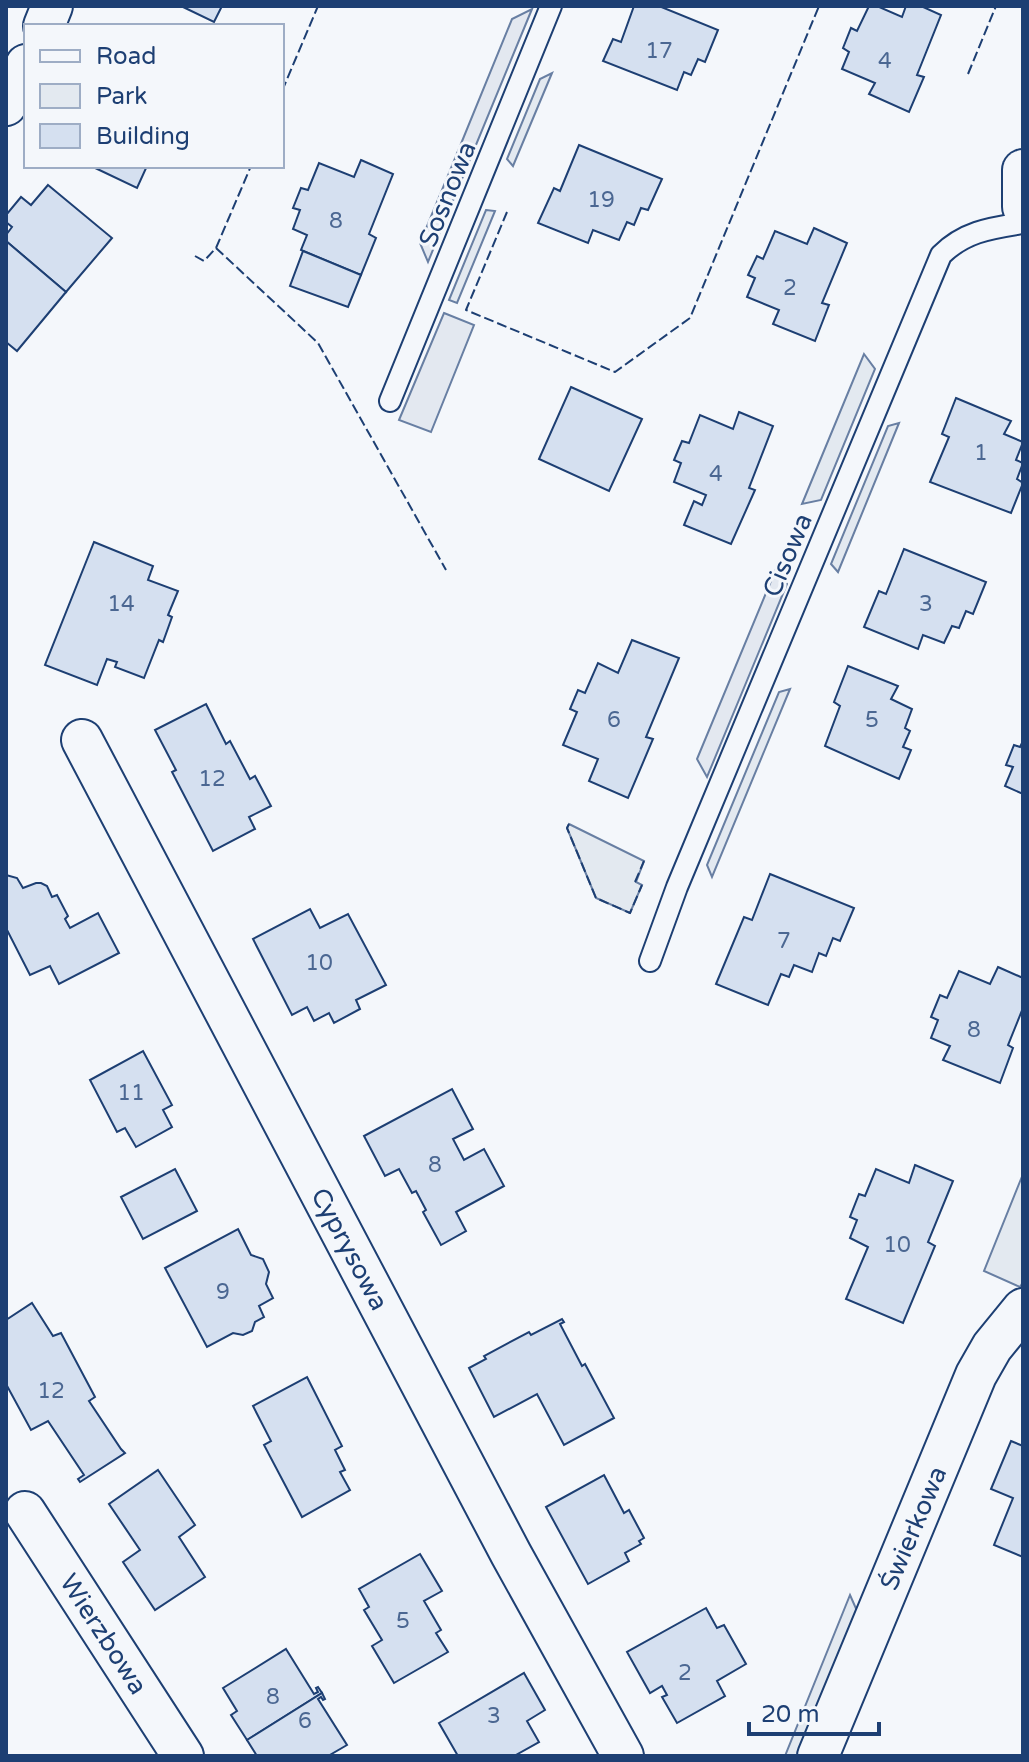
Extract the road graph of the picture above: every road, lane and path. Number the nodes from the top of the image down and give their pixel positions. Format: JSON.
{"nodes":[{"id":1,"x":551,"y":6,"type":"edge"},
{"id":2,"x":24,"y":70,"type":"edge"},
{"id":3,"x":6,"y":105,"type":"edge"},
{"id":4,"x":1023,"y":170,"type":"edge"},
{"id":5,"x":1023,"y":207,"type":"edge"},
{"id":6,"x":1023,"y":223,"type":"edge"},
{"id":7,"x":390,"y":401,"type":"dead end"},
{"id":8,"x":82,"y":740,"type":"dead end"},
{"id":9,"x":650,"y":961,"type":"dead end"},
{"id":10,"x":1023,"y":1309,"type":"edge"},
{"id":11,"x":25,"y":1512,"type":"dead end"},
{"id":12,"x":183,"y":1756,"type":"edge"},
{"id":13,"x":623,"y":1756,"type":"edge"},
{"id":14,"x":818,"y":1756,"type":"edge"}],
"edges":[{"from":1,"to":7,"type":"lane","name":"Sosnowa"},
{"from":2,"to":3,"type":"street"},
{"from":4,"to":5,"type":"street"},
{"from":6,"to":9,"type":"lane","name":"Cisowa"},
{"from":8,"to":13,"type":"street","name":"Cyprysowa"},
{"from":10,"to":14,"type":"street","name":"Świerkowa"},
{"from":11,"to":12,"type":"street","name":"Wierzbowa"}]}
